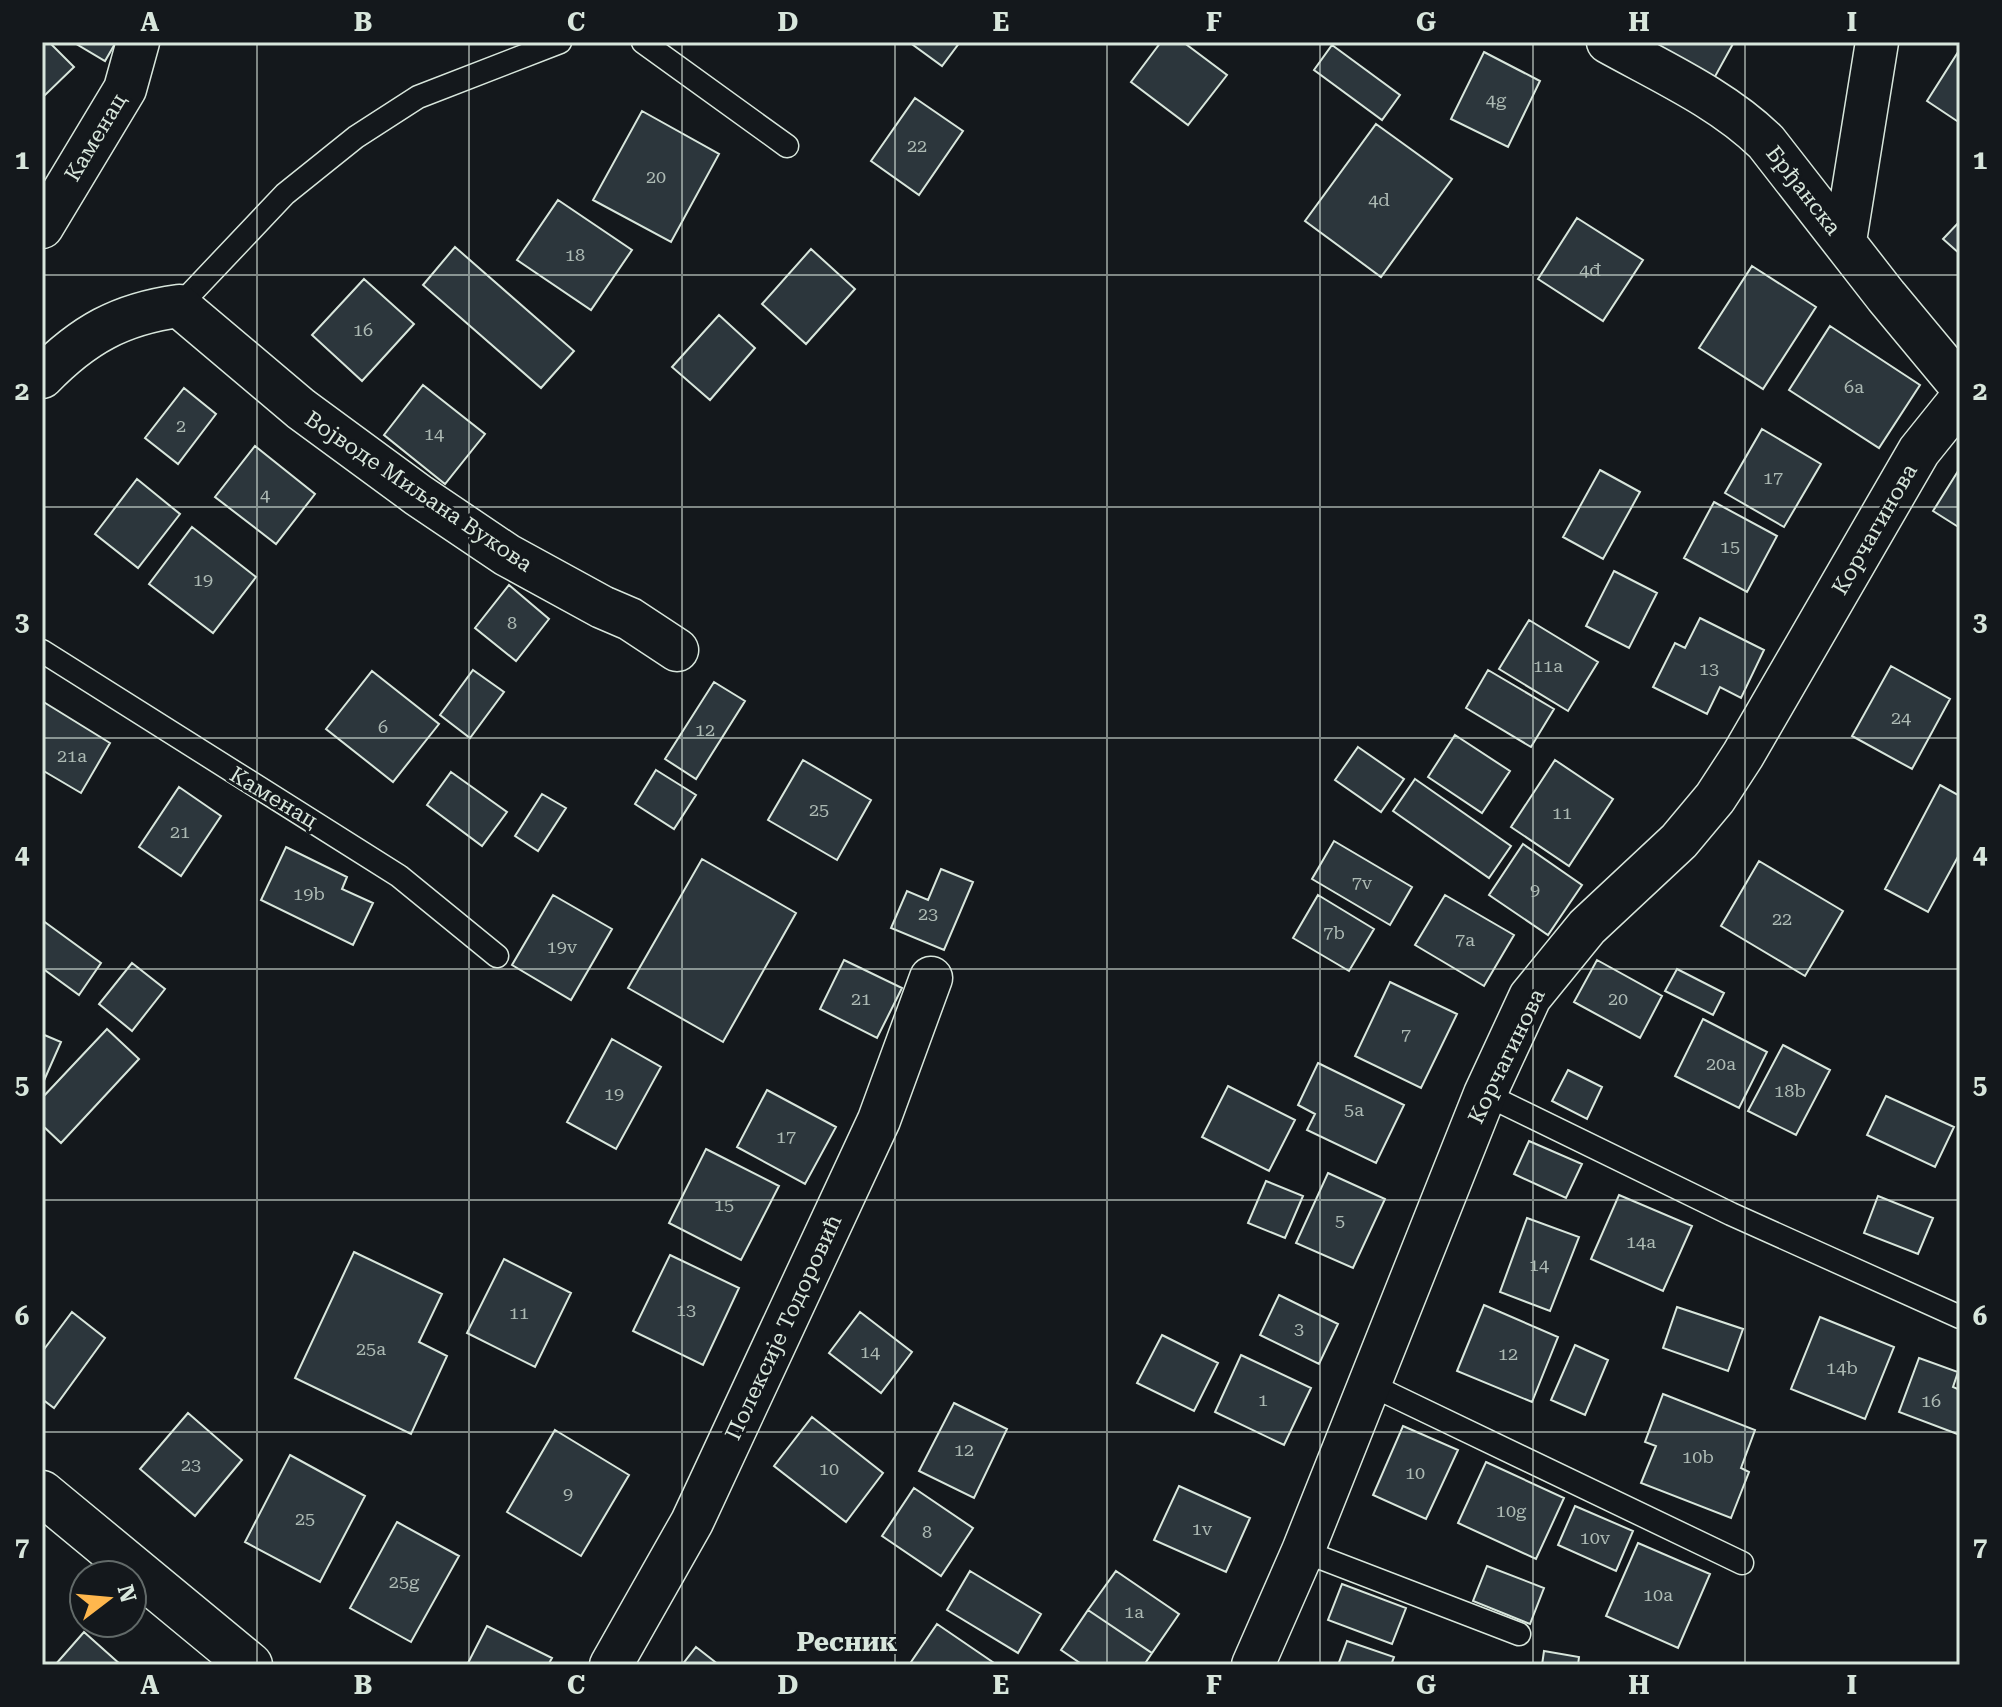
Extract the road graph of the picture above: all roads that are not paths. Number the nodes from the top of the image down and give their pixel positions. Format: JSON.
{"nodes":[{"id":1,"x":138,"y":42,"type":"edge"},
{"id":2,"x":560,"y":42,"type":"edge"},
{"id":3,"x":643,"y":42,"type":"edge"},
{"id":4,"x":1608,"y":42,"type":"edge"},
{"id":5,"x":1877,"y":42,"type":"edge"},
{"id":6,"x":787,"y":146,"type":"dead end"},
{"id":7,"x":42,"y":227,"type":"edge"},
{"id":8,"x":1845,"y":241,"type":"junction"},
{"id":9,"x":179,"y":306,"type":"junction"},
{"id":10,"x":42,"y":377,"type":"edge"},
{"id":11,"x":1960,"y":385,"type":"edge"},
{"id":12,"x":1960,"y":400,"type":"edge"},
{"id":13,"x":677,"y":650,"type":"dead end"},
{"id":14,"x":42,"y":651,"type":"edge"},
{"id":15,"x":497,"y":956,"type":"dead end"},
{"id":16,"x":931,"y":978,"type":"dead end"},
{"id":17,"x":1485,"y":1094,"type":"junction"},
{"id":18,"x":1960,"y":1317,"type":"edge"},
{"id":19,"x":1369,"y":1384,"type":"junction"},
{"id":20,"x":42,"y":1493,"type":"edge"},
{"id":21,"x":1303,"y":1551,"type":"junction"},
{"id":22,"x":1742,"y":1563,"type":"dead end"},
{"id":23,"x":1519,"y":1634,"type":"dead end"},
{"id":24,"x":250,"y":1665,"type":"edge"},
{"id":25,"x":611,"y":1665,"type":"edge"},
{"id":26,"x":1253,"y":1665,"type":"edge"}],
"edges":[{"from":1,"to":7,"type":"street","name":"Каменац"},
{"from":2,"to":9,"type":"lane"},
{"from":3,"to":6,"type":"lane"},
{"from":4,"to":8,"type":"street","name":"Брђанска"},
{"from":5,"to":8,"type":"street"},
{"from":8,"to":11,"type":"street","name":"Брђанска"},
{"from":9,"to":10,"type":"street"},
{"from":9,"to":13,"type":"street","name":"Војводе Миљана Вукова"},
{"from":12,"to":17,"type":"street","name":"Корчагинова"},
{"from":14,"to":15,"type":"lane","name":"Каменац"},
{"from":16,"to":25,"type":"street","name":"Полексије Тодоровић"},
{"from":17,"to":18,"type":"lane"},
{"from":17,"to":19,"type":"street","name":"Корчагинова"},
{"from":19,"to":21,"type":"street","name":"Корчагинова"},
{"from":19,"to":22,"type":"lane"},
{"from":20,"to":24,"type":"street"},
{"from":21,"to":23,"type":"lane"},
{"from":21,"to":26,"type":"street","name":"Корчагинова"}]}
